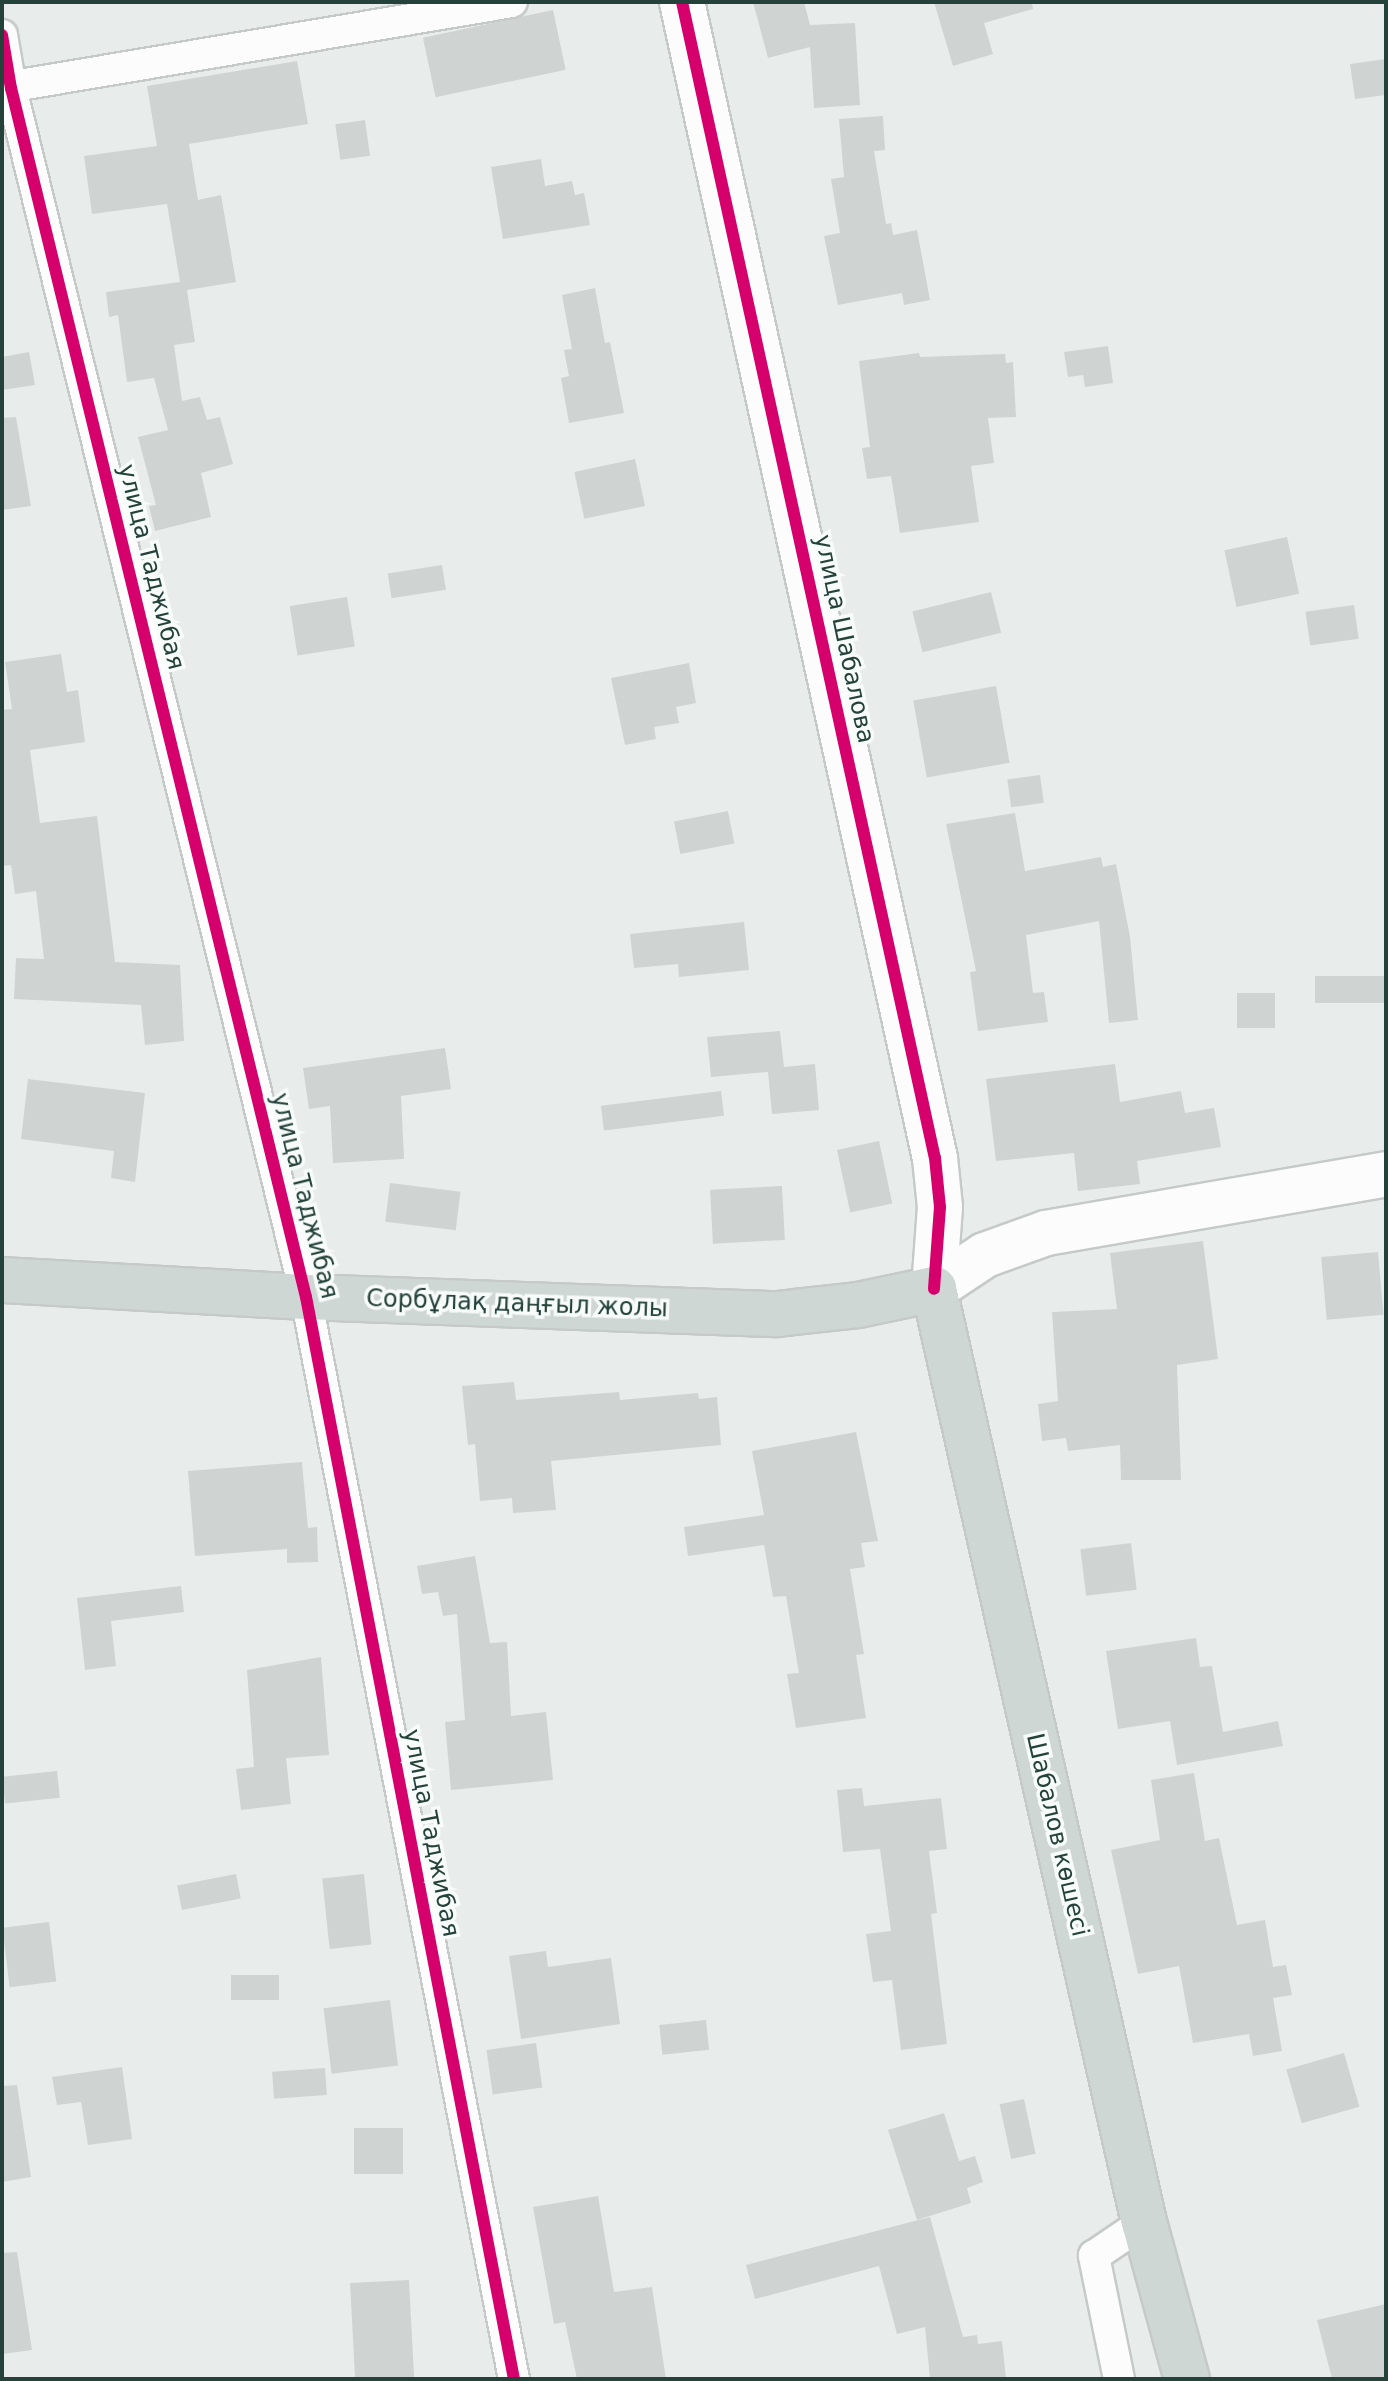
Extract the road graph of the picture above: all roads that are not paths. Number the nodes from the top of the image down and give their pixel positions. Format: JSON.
{"nodes":[{"id":1,"x":512,"y":2,"type":"edge"},
{"id":2,"x":682,"y":2,"type":"edge"},
{"id":3,"x":2,"y":35,"type":"edge"},
{"id":4,"x":6,"y":88,"type":"edge"},
{"id":5,"x":1386,"y":1174,"type":"edge"},
{"id":6,"x":2,"y":1280,"type":"edge"},
{"id":7,"x":934,"y":1289,"type":"junction"},
{"id":8,"x":306,"y":1297,"type":"junction"},
{"id":9,"x":1144,"y":2222,"type":"junction"},
{"id":10,"x":514,"y":2379,"type":"edge"},
{"id":11,"x":1119,"y":2379,"type":"edge"},
{"id":12,"x":1187,"y":2379,"type":"edge"}],
"edges":[{"from":1,"to":4,"type":"street"},
{"from":2,"to":7,"type":"street","name":"улица Шабалова"},
{"from":3,"to":4,"type":"street","name":"улица Таджибая"},
{"from":4,"to":8,"type":"street","name":"улица Таджибая"},
{"from":5,"to":7,"type":"street"},
{"from":6,"to":8,"type":"main road","name":"Сорбұлақ даңғыл жолы"},
{"from":7,"to":8,"type":"main road","name":"Сорбұлақ даңғыл жолы"},
{"from":7,"to":9,"type":"main road","name":"Шабалов көшесі"},
{"from":8,"to":10,"type":"street","name":"улица Таджибая"},
{"from":9,"to":11,"type":"street"},
{"from":9,"to":12,"type":"main road","name":"Шабалов көшесі"}]}
